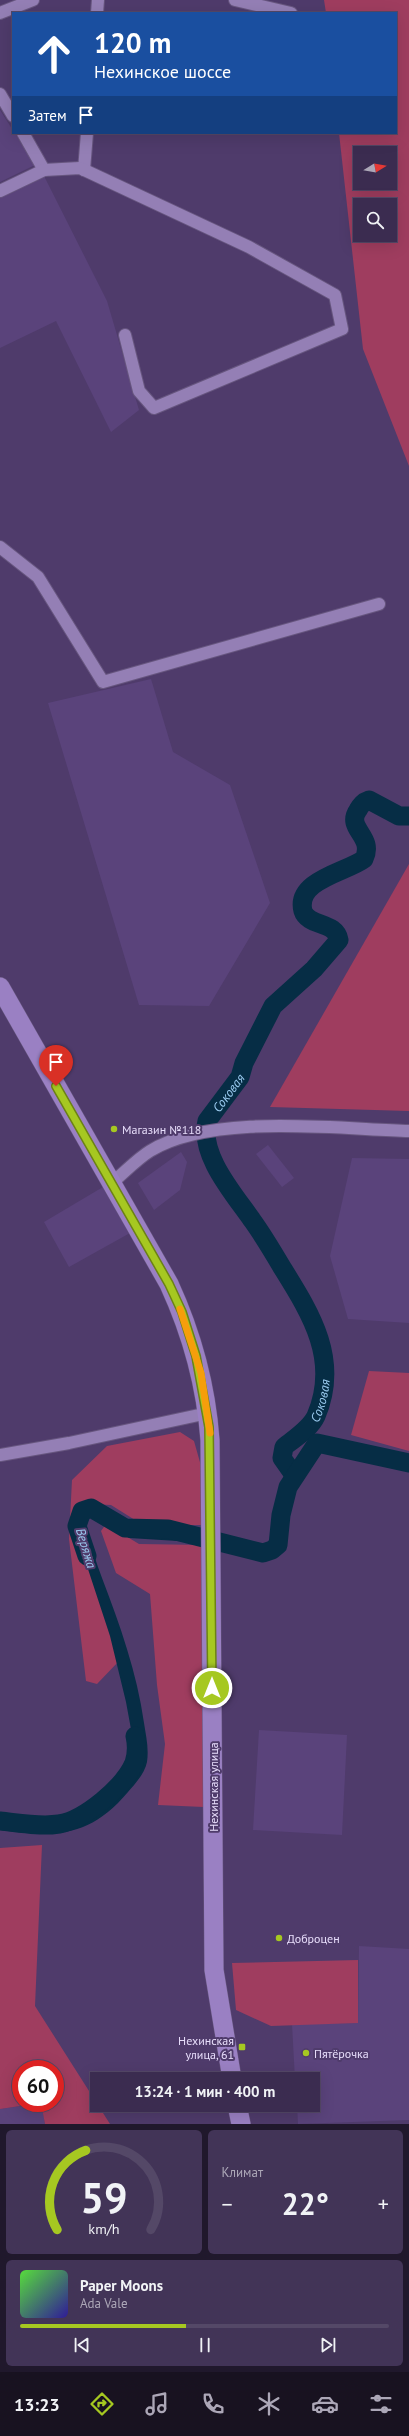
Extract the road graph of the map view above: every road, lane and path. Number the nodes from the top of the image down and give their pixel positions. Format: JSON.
{"nodes":[{"id":1,"x":33,"y":0,"type":"edge"},
{"id":2,"x":98,"y":0,"type":"edge"},
{"id":3,"x":235,"y":0,"type":"edge"},
{"id":4,"x":0,"y":12,"type":"edge"},
{"id":5,"x":97,"y":12,"type":"edge"},
{"id":6,"x":287,"y":12,"type":"edge"},
{"id":7,"x":0,"y":94,"type":"edge"},
{"id":8,"x":12,"y":114,"type":"edge"},
{"id":9,"x":24,"y":134,"type":"edge"},
{"id":10,"x":87,"y":134,"type":"edge"},
{"id":11,"x":44,"y":170,"type":"junction"},
{"id":12,"x":84,"y":170,"type":"junction"},
{"id":13,"x":0,"y":191,"type":"edge"},
{"id":14,"x":125,"y":335,"type":"dead end"},
{"id":15,"x":0,"y":547,"type":"edge"},
{"id":16,"x":379,"y":604,"type":"dead end"},
{"id":17,"x":0,"y":987,"type":"edge"},
{"id":18,"x":409,"y":1131,"type":"edge"},
{"id":19,"x":113,"y":1182,"type":"junction"},
{"id":20,"x":208,"y":1413,"type":"junction"},
{"id":21,"x":0,"y":1456,"type":"edge"},
{"id":22,"x":231,"y":2072,"type":"edge"},
{"id":23,"x":238,"y":2112,"type":"edge"},
{"id":24,"x":241,"y":2124,"type":"edge"}],
"edges":[{"from":1,"to":4,"type":"street"},
{"from":2,"to":5,"type":"street"},
{"from":3,"to":6,"type":"street"},
{"from":7,"to":8,"type":"street"},
{"from":9,"to":11,"type":"street"},
{"from":10,"to":12,"type":"street"},
{"from":11,"to":12,"type":"street"},
{"from":11,"to":13,"type":"street"},
{"from":12,"to":14,"type":"street"},
{"from":15,"to":16,"type":"street"},
{"from":17,"to":19,"type":"main road","name":"Нехинская улица"},
{"from":18,"to":19,"type":"street"},
{"from":19,"to":20,"type":"main road","name":"Нехинская улица"},
{"from":20,"to":21,"type":"street"},
{"from":20,"to":22,"type":"main road","name":"Нехинская улица"},
{"from":23,"to":24,"type":"main road"}]}
